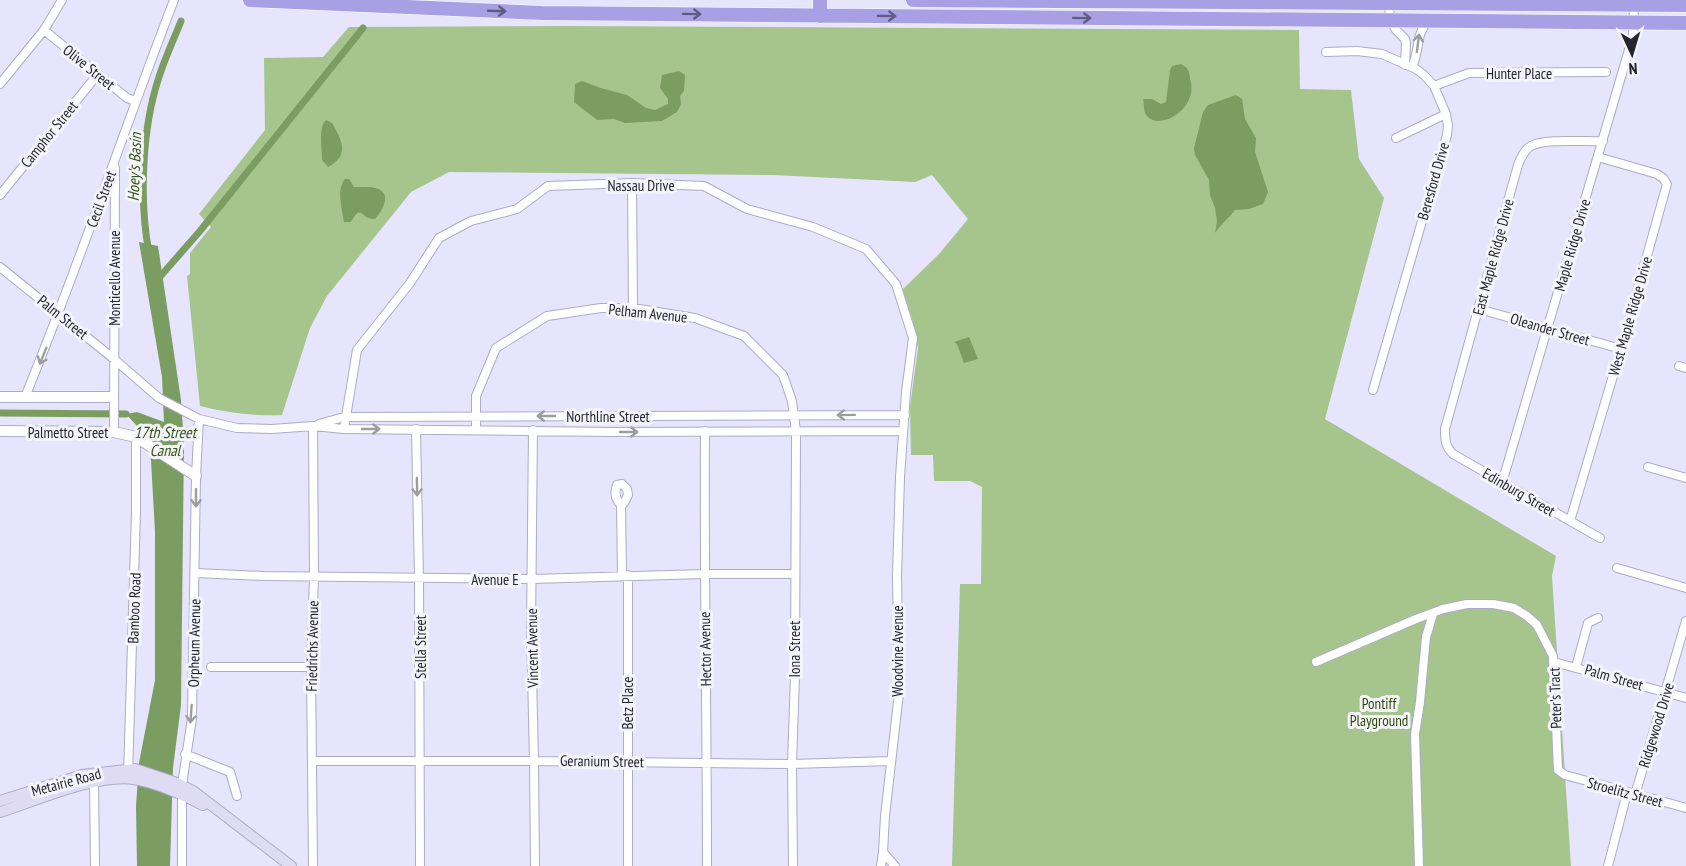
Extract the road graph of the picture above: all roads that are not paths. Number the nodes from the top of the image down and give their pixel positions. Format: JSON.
{"nodes":[{"id":1,"x":62,"y":0,"type":"edge"},
{"id":2,"x":174,"y":0,"type":"edge"},
{"id":3,"x":249,"y":0,"type":"edge"},
{"id":4,"x":820,"y":0,"type":"edge"},
{"id":5,"x":913,"y":0,"type":"edge"},
{"id":6,"x":285,"y":1,"type":"edge"},
{"id":7,"x":1130,"y":1,"type":"edge"},
{"id":8,"x":1274,"y":2,"type":"junction"},
{"id":9,"x":1389,"y":2,"type":"junction"},
{"id":10,"x":444,"y":4,"type":"edge"},
{"id":11,"x":1634,"y":5,"type":"junction"},
{"id":12,"x":1686,"y":5,"type":"edge"},
{"id":13,"x":820,"y":16,"type":"junction"},
{"id":14,"x":1131,"y":18,"type":"junction"},
{"id":15,"x":1274,"y":19,"type":"junction"},
{"id":16,"x":1390,"y":20,"type":"junction"},
{"id":17,"x":1429,"y":20,"type":"junction"},
{"id":18,"x":1686,"y":23,"type":"edge"},
{"id":19,"x":1634,"y":24,"type":"junction"},
{"id":20,"x":44,"y":30,"type":"junction"},
{"id":21,"x":1326,"y":52,"type":"dead end"},
{"id":22,"x":1408,"y":66,"type":"junction"},
{"id":23,"x":1606,"y":72,"type":"dead end"},
{"id":24,"x":98,"y":74,"type":"junction"},
{"id":25,"x":0,"y":84,"type":"edge"},
{"id":26,"x":1434,"y":86,"type":"junction"},
{"id":27,"x":135,"y":101,"type":"junction"},
{"id":28,"x":1446,"y":114,"type":"junction"},
{"id":29,"x":1396,"y":138,"type":"dead end"},
{"id":30,"x":1603,"y":141,"type":"junction"},
{"id":31,"x":1598,"y":157,"type":"junction"},
{"id":32,"x":115,"y":162,"type":"junction"},
{"id":33,"x":632,"y":183,"type":"junction"},
{"id":34,"x":0,"y":195,"type":"edge"},
{"id":35,"x":0,"y":267,"type":"edge"},
{"id":36,"x":633,"y":308,"type":"junction"},
{"id":37,"x":1479,"y":309,"type":"junction"},
{"id":38,"x":60,"y":314,"type":"junction"},
{"id":39,"x":1548,"y":328,"type":"junction"},
{"id":40,"x":1621,"y":349,"type":"junction"},
{"id":41,"x":114,"y":359,"type":"junction"},
{"id":42,"x":124,"y":369,"type":"joint"},
{"id":43,"x":1373,"y":390,"type":"dead end"},
{"id":44,"x":0,"y":397,"type":"edge"},
{"id":45,"x":26,"y":397,"type":"junction"},
{"id":46,"x":113,"y":400,"type":"junction"},
{"id":47,"x":905,"y":415,"type":"junction"},
{"id":48,"x":476,"y":416,"type":"junction"},
{"id":49,"x":794,"y":416,"type":"junction"},
{"id":50,"x":344,"y":417,"type":"junction"},
{"id":51,"x":199,"y":419,"type":"junction"},
{"id":52,"x":313,"y":426,"type":"junction"},
{"id":53,"x":344,"y":429,"type":"junction"},
{"id":54,"x":416,"y":429,"type":"junction"},
{"id":55,"x":476,"y":430,"type":"junction"},
{"id":56,"x":532,"y":430,"type":"junction"},
{"id":57,"x":0,"y":431,"type":"edge"},
{"id":58,"x":705,"y":431,"type":"junction"},
{"id":59,"x":796,"y":431,"type":"junction"},
{"id":60,"x":903,"y":431,"type":"junction"},
{"id":61,"x":114,"y":432,"type":"junction"},
{"id":62,"x":136,"y":437,"type":"junction"},
{"id":63,"x":1444,"y":441,"type":"joint"},
{"id":64,"x":1648,"y":466,"type":"dead end"},
{"id":65,"x":192,"y":474,"type":"junction"},
{"id":66,"x":1686,"y":478,"type":"edge"},
{"id":67,"x":1502,"y":483,"type":"junction"},
{"id":68,"x":621,"y":505,"type":"dead end"},
{"id":69,"x":1570,"y":521,"type":"junction"},
{"id":70,"x":1600,"y":538,"type":"dead end"},
{"id":71,"x":1617,"y":568,"type":"dead end"},
{"id":72,"x":195,"y":573,"type":"junction"},
{"id":73,"x":704,"y":573,"type":"junction"},
{"id":74,"x":794,"y":574,"type":"junction"},
{"id":75,"x":625,"y":575,"type":"junction"},
{"id":76,"x":314,"y":576,"type":"junction"},
{"id":77,"x":420,"y":578,"type":"junction"},
{"id":78,"x":532,"y":579,"type":"junction"},
{"id":79,"x":1686,"y":588,"type":"edge"},
{"id":80,"x":1433,"y":614,"type":"junction"},
{"id":81,"x":1598,"y":618,"type":"dead end"},
{"id":82,"x":1686,"y":621,"type":"edge"},
{"id":83,"x":1316,"y":662,"type":"dead end"},
{"id":84,"x":1554,"y":662,"type":"junction"},
{"id":85,"x":211,"y":667,"type":"dead end"},
{"id":86,"x":311,"y":667,"type":"junction"},
{"id":87,"x":1576,"y":667,"type":"junction"},
{"id":88,"x":1666,"y":692,"type":"junction"},
{"id":89,"x":1686,"y":698,"type":"edge"},
{"id":90,"x":185,"y":754,"type":"junction"},
{"id":91,"x":534,"y":760,"type":"junction"},
{"id":92,"x":312,"y":761,"type":"junction"},
{"id":93,"x":420,"y":761,"type":"junction"},
{"id":94,"x":891,"y":761,"type":"junction"},
{"id":95,"x":627,"y":762,"type":"junction"},
{"id":96,"x":707,"y":762,"type":"junction"},
{"id":97,"x":792,"y":764,"type":"junction"},
{"id":98,"x":131,"y":774,"type":"junction"},
{"id":99,"x":1565,"y":776,"type":"joint"},
{"id":100,"x":94,"y":777,"type":"junction"},
{"id":101,"x":179,"y":788,"type":"junction"},
{"id":102,"x":1631,"y":794,"type":"junction"},
{"id":103,"x":237,"y":796,"type":"dead end"},
{"id":104,"x":0,"y":801,"type":"edge"},
{"id":105,"x":1686,"y":808,"type":"edge"},
{"id":106,"x":0,"y":812,"type":"edge"},
{"id":107,"x":883,"y":852,"type":"junction"},
{"id":108,"x":289,"y":865,"type":"edge"},
{"id":109,"x":95,"y":866,"type":"edge"},
{"id":110,"x":182,"y":866,"type":"edge"},
{"id":111,"x":313,"y":866,"type":"edge"},
{"id":112,"x":420,"y":866,"type":"edge"},
{"id":113,"x":535,"y":866,"type":"edge"},
{"id":114,"x":628,"y":866,"type":"edge"},
{"id":115,"x":707,"y":866,"type":"edge"},
{"id":116,"x":793,"y":866,"type":"edge"},
{"id":117,"x":880,"y":866,"type":"edge"},
{"id":118,"x":895,"y":866,"type":"edge"},
{"id":119,"x":1419,"y":866,"type":"edge"},
{"id":120,"x":1608,"y":866,"type":"edge"}],
"edges":[{"from":1,"to":20,"type":"street"},
{"from":2,"to":27,"type":"street","name":"Cecil Street"},
{"from":3,"to":6,"type":"highway"},
{"from":4,"to":13,"type":"highway"},
{"from":5,"to":7,"type":"highway"},
{"from":6,"to":10,"type":"highway"},
{"from":7,"to":8,"type":"highway"},
{"from":7,"to":14,"type":"highway"},
{"from":8,"to":9,"type":"highway"},
{"from":8,"to":15,"type":"highway"},
{"from":9,"to":11,"type":"highway"},
{"from":9,"to":16,"type":"street"},
{"from":10,"to":13,"type":"highway","one_way":true},
{"from":11,"to":12,"type":"highway"},
{"from":11,"to":19,"type":"street","name":"Maple Ridge Drive"},
{"from":13,"to":14,"type":"highway","one_way":true},
{"from":14,"to":15,"type":"highway"},
{"from":15,"to":16,"type":"highway"},
{"from":16,"to":17,"type":"highway"},
{"from":16,"to":22,"type":"street"},
{"from":17,"to":19,"type":"highway"},
{"from":22,"to":17,"type":"street","one_way":true},
{"from":18,"to":19,"type":"highway"},
{"from":19,"to":30,"type":"street","name":"Maple Ridge Drive"},
{"from":20,"to":24,"type":"street","name":"Olive Street"},
{"from":20,"to":25,"type":"street"},
{"from":21,"to":22,"type":"street","name":"Beresford Drive"},
{"from":22,"to":26,"type":"street","name":"Beresford Drive"},
{"from":23,"to":26,"type":"street","name":"Hunter Place"},
{"from":24,"to":27,"type":"street","name":"Olive Street"},
{"from":24,"to":34,"type":"street","name":"Camphor Street"},
{"from":26,"to":28,"type":"street","name":"Beresford Drive"},
{"from":27,"to":32,"type":"street","name":"Cecil Street"},
{"from":28,"to":29,"type":"street"},
{"from":28,"to":43,"type":"street","name":"Beresford Drive"},
{"from":30,"to":31,"type":"street","name":"Maple Ridge Drive"},
{"from":30,"to":37,"type":"street","name":"East Maple Ridge Drive"},
{"from":31,"to":39,"type":"street","name":"Maple Ridge Drive"},
{"from":31,"to":40,"type":"street","name":"West Maple Ridge Drive"},
{"from":32,"to":38,"type":"street","name":"Cecil Street"},
{"from":32,"to":41,"type":"street","name":"Monticello Avenue"},
{"from":33,"to":36,"type":"street"},
{"from":33,"to":47,"type":"street","name":"Nassau Drive"},
{"from":33,"to":50,"type":"street","name":"Nassau Drive"},
{"from":35,"to":38,"type":"street","name":"Palm Street"},
{"from":36,"to":48,"type":"street","name":"Pelham Avenue"},
{"from":36,"to":49,"type":"street","name":"Pelham Avenue"},
{"from":37,"to":39,"type":"street","name":"Oleander Street"},
{"from":37,"to":63,"type":"street","name":"East Maple Ridge Drive"},
{"from":38,"to":41,"type":"street","name":"Palm Street"},
{"from":38,"to":45,"type":"street","name":"Cecil Street","one_way":true},
{"from":39,"to":40,"type":"street","name":"Oleander Street"},
{"from":39,"to":67,"type":"street","name":"Maple Ridge Drive"},
{"from":40,"to":69,"type":"street","name":"West Maple Ridge Drive"},
{"from":41,"to":42,"type":"street","name":"Palm Street"},
{"from":41,"to":46,"type":"street","name":"Monticello Avenue"},
{"from":42,"to":51,"type":"street","name":"Northline Street"},
{"from":44,"to":45,"type":"street"},
{"from":45,"to":46,"type":"street"},
{"from":46,"to":61,"type":"street","name":"Monticello Avenue"},
{"from":47,"to":49,"type":"street","name":"Northline Street","one_way":true},
{"from":47,"to":60,"type":"street","name":"Nassau Drive"},
{"from":49,"to":48,"type":"street","name":"Northline Street","one_way":true},
{"from":48,"to":50,"type":"street","name":"Northline Street"},
{"from":48,"to":55,"type":"street","name":"Pelham Avenue"},
{"from":49,"to":59,"type":"street","name":"Pelham Avenue"},
{"from":50,"to":52,"type":"street","name":"Northline Street"},
{"from":50,"to":53,"type":"street","name":"Nassau Drive"},
{"from":51,"to":52,"type":"street","name":"Northline Street"},
{"from":51,"to":65,"type":"street","name":"Orpheum Avenue"},
{"from":52,"to":53,"type":"street","name":"Northline Street"},
{"from":52,"to":76,"type":"street","name":"Friedrichs Avenue"},
{"from":53,"to":54,"type":"street","name":"Northline Street","one_way":true},
{"from":54,"to":55,"type":"street","name":"Northline Street"},
{"from":54,"to":77,"type":"street","name":"Stella Street","one_way":true},
{"from":55,"to":56,"type":"street","name":"Northline Street"},
{"from":56,"to":58,"type":"street","name":"Northline Street","one_way":true},
{"from":56,"to":78,"type":"street","name":"Vincent Avenue"},
{"from":57,"to":61,"type":"street","name":"Palmetto Street"},
{"from":58,"to":59,"type":"street","name":"Northline Street"},
{"from":58,"to":73,"type":"street","name":"Hector Avenue"},
{"from":59,"to":60,"type":"street","name":"Northline Street"},
{"from":59,"to":74,"type":"street","name":"Iona Street"},
{"from":60,"to":94,"type":"street","name":"Woodvine Avenue"},
{"from":61,"to":62,"type":"street","name":"Palmetto Street"},
{"from":62,"to":65,"type":"street","name":"Palmetto Street"},
{"from":62,"to":98,"type":"street","name":"Bamboo Road"},
{"from":63,"to":67,"type":"street","name":"Edinburg Street"},
{"from":64,"to":66,"type":"street"},
{"from":65,"to":72,"type":"street","name":"Orpheum Avenue","one_way":true},
{"from":67,"to":69,"type":"street","name":"Edinburg Street"},
{"from":68,"to":75,"type":"street","name":"Betz Place"},
{"from":69,"to":70,"type":"street","name":"Edinburg Street"},
{"from":71,"to":79,"type":"street"},
{"from":72,"to":76,"type":"street","name":"Avenue E"},
{"from":72,"to":90,"type":"street","name":"Orpheum Avenue","one_way":true},
{"from":73,"to":74,"type":"street","name":"Avenue E"},
{"from":73,"to":75,"type":"street","name":"Avenue E"},
{"from":73,"to":96,"type":"street","name":"Hector Avenue"},
{"from":74,"to":97,"type":"street","name":"Iona Street"},
{"from":75,"to":78,"type":"street","name":"Avenue E"},
{"from":75,"to":95,"type":"street","name":"Betz Place"},
{"from":76,"to":77,"type":"street","name":"Avenue E"},
{"from":76,"to":86,"type":"street","name":"Friedrichs Avenue"},
{"from":77,"to":78,"type":"street","name":"Avenue E"},
{"from":77,"to":93,"type":"street","name":"Stella Street"},
{"from":78,"to":91,"type":"street","name":"Vincent Avenue"},
{"from":80,"to":83,"type":"street","name":"Peter's Tract"},
{"from":80,"to":84,"type":"street","name":"Peter's Tract"},
{"from":80,"to":119,"type":"street"},
{"from":81,"to":87,"type":"street","name":"Palm Street"},
{"from":82,"to":88,"type":"street","name":"Ridgewood Drive"},
{"from":84,"to":87,"type":"street","name":"Palm Street"},
{"from":84,"to":99,"type":"street","name":"Peter's Tract"},
{"from":85,"to":86,"type":"street"},
{"from":86,"to":92,"type":"street","name":"Friedrichs Avenue"},
{"from":87,"to":88,"type":"street","name":"Palm Street"},
{"from":88,"to":89,"type":"street","name":"Palm Street"},
{"from":88,"to":102,"type":"street","name":"Ridgewood Drive"},
{"from":90,"to":101,"type":"street","name":"Orpheum Avenue"},
{"from":90,"to":103,"type":"street"},
{"from":91,"to":93,"type":"street","name":"Geranium Street"},
{"from":91,"to":95,"type":"street","name":"Geranium Street"},
{"from":91,"to":113,"type":"street","name":"Vincent Avenue"},
{"from":92,"to":93,"type":"street","name":"Geranium Street"},
{"from":92,"to":111,"type":"street","name":"Friedrichs Avenue"},
{"from":93,"to":112,"type":"street","name":"Stella Street"},
{"from":94,"to":97,"type":"street","name":"Geranium Street"},
{"from":94,"to":107,"type":"street","name":"Woodvine Avenue"},
{"from":95,"to":96,"type":"street","name":"Geranium Street"},
{"from":95,"to":114,"type":"street","name":"Betz Place"},
{"from":96,"to":97,"type":"street","name":"Geranium Street"},
{"from":96,"to":115,"type":"street","name":"Hector Avenue"},
{"from":97,"to":116,"type":"street","name":"Iona Street"},
{"from":98,"to":100,"type":"main road","name":"Metairie Road"},
{"from":98,"to":101,"type":"main road","name":"Metairie Road"},
{"from":99,"to":102,"type":"street","name":"Stroelitz Street"},
{"from":100,"to":104,"type":"main road","name":"Metairie Road"},
{"from":100,"to":106,"type":"main road","name":"Metairie Road"},
{"from":100,"to":109,"type":"street"},
{"from":101,"to":108,"type":"main road","name":"Metairie Road"},
{"from":101,"to":110,"type":"street","name":"Orpheum Avenue"},
{"from":102,"to":105,"type":"street","name":"Stroelitz Street"},
{"from":102,"to":120,"type":"street","name":"Ridgewood Drive"},
{"from":107,"to":117,"type":"street","name":"Woodvine Avenue"},
{"from":107,"to":118,"type":"street"}]}
